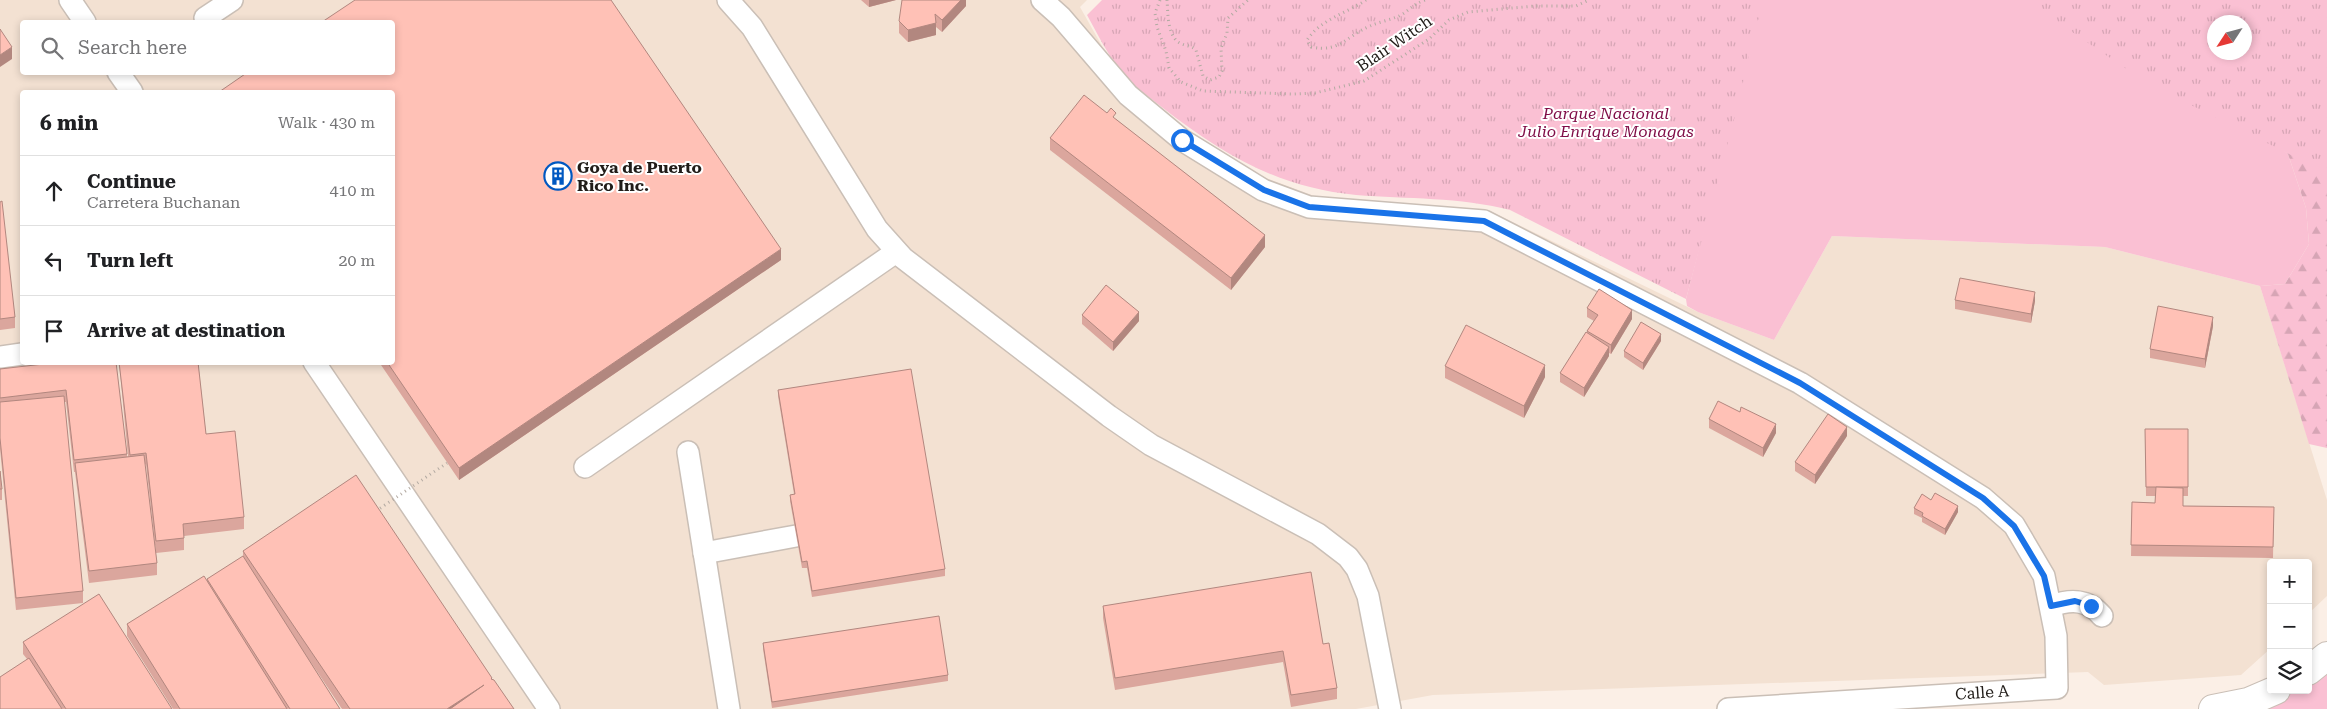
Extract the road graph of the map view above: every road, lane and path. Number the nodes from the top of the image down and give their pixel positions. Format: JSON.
{"nodes":[{"id":1,"x":70,"y":0,"type":"edge"},
{"id":2,"x":232,"y":0,"type":"edge"},
{"id":3,"x":728,"y":0,"type":"edge"},
{"id":4,"x":1042,"y":0,"type":"edge"},
{"id":5,"x":1160,"y":0,"type":"edge"},
{"id":6,"x":1167,"y":0,"type":"edge"},
{"id":7,"x":1248,"y":0,"type":"edge"},
{"id":8,"x":1366,"y":0,"type":"edge"},
{"id":9,"x":1425,"y":0,"type":"edge"},
{"id":10,"x":1589,"y":0,"type":"edge"},
{"id":11,"x":205,"y":18,"type":"dead end"},
{"id":12,"x":84,"y":20,"type":"edge"},
{"id":13,"x":120,"y":75,"type":"edge"},
{"id":14,"x":131,"y":90,"type":"edge"},
{"id":15,"x":896,"y":252,"type":"junction"},
{"id":16,"x":20,"y":354,"type":"edge"},
{"id":17,"x":0,"y":357,"type":"edge"},
{"id":18,"x":316,"y":365,"type":"edge"},
{"id":19,"x":688,"y":452,"type":"dead end"},
{"id":20,"x":447,"y":463,"type":"edge"},
{"id":21,"x":584,"y":467,"type":"dead end"},
{"id":22,"x":374,"y":513,"type":"edge"},
{"id":23,"x":796,"y":536,"type":"edge"},
{"id":24,"x":704,"y":553,"type":"junction"},
{"id":25,"x":2051,"y":606,"type":"junction"},
{"id":26,"x":2102,"y":616,"type":"dead end"},
{"id":27,"x":2327,"y":656,"type":"edge"},
{"id":28,"x":2312,"y":668,"type":"edge"},
{"id":29,"x":2267,"y":694,"type":"edge"},
{"id":30,"x":549,"y":709,"type":"edge"},
{"id":31,"x":730,"y":709,"type":"edge"},
{"id":32,"x":1390,"y":709,"type":"edge"},
{"id":33,"x":1728,"y":709,"type":"edge"},
{"id":34,"x":2213,"y":709,"type":"edge"}],
"edges":[{"from":1,"to":12,"type":"street"},
{"from":2,"to":11,"type":"street"},
{"from":3,"to":15,"type":"street"},
{"from":4,"to":25,"type":"street"},
{"from":5,"to":10,"type":"path","name":"Blair Witch"},
{"from":6,"to":7,"type":"path"},
{"from":8,"to":9,"type":"path","name":"Blair Witch"},
{"from":13,"to":14,"type":"street"},
{"from":15,"to":21,"type":"street"},
{"from":15,"to":32,"type":"street"},
{"from":16,"to":17,"type":"street"},
{"from":18,"to":30,"type":"street"},
{"from":19,"to":24,"type":"street"},
{"from":20,"to":22,"type":"path","bridge":true},
{"from":23,"to":24,"type":"street"},
{"from":24,"to":31,"type":"street"},
{"from":25,"to":26,"type":"street"},
{"from":25,"to":33,"type":"street","name":"Calle A"},
{"from":27,"to":28,"type":"highway"},
{"from":29,"to":34,"type":"highway"}]}
